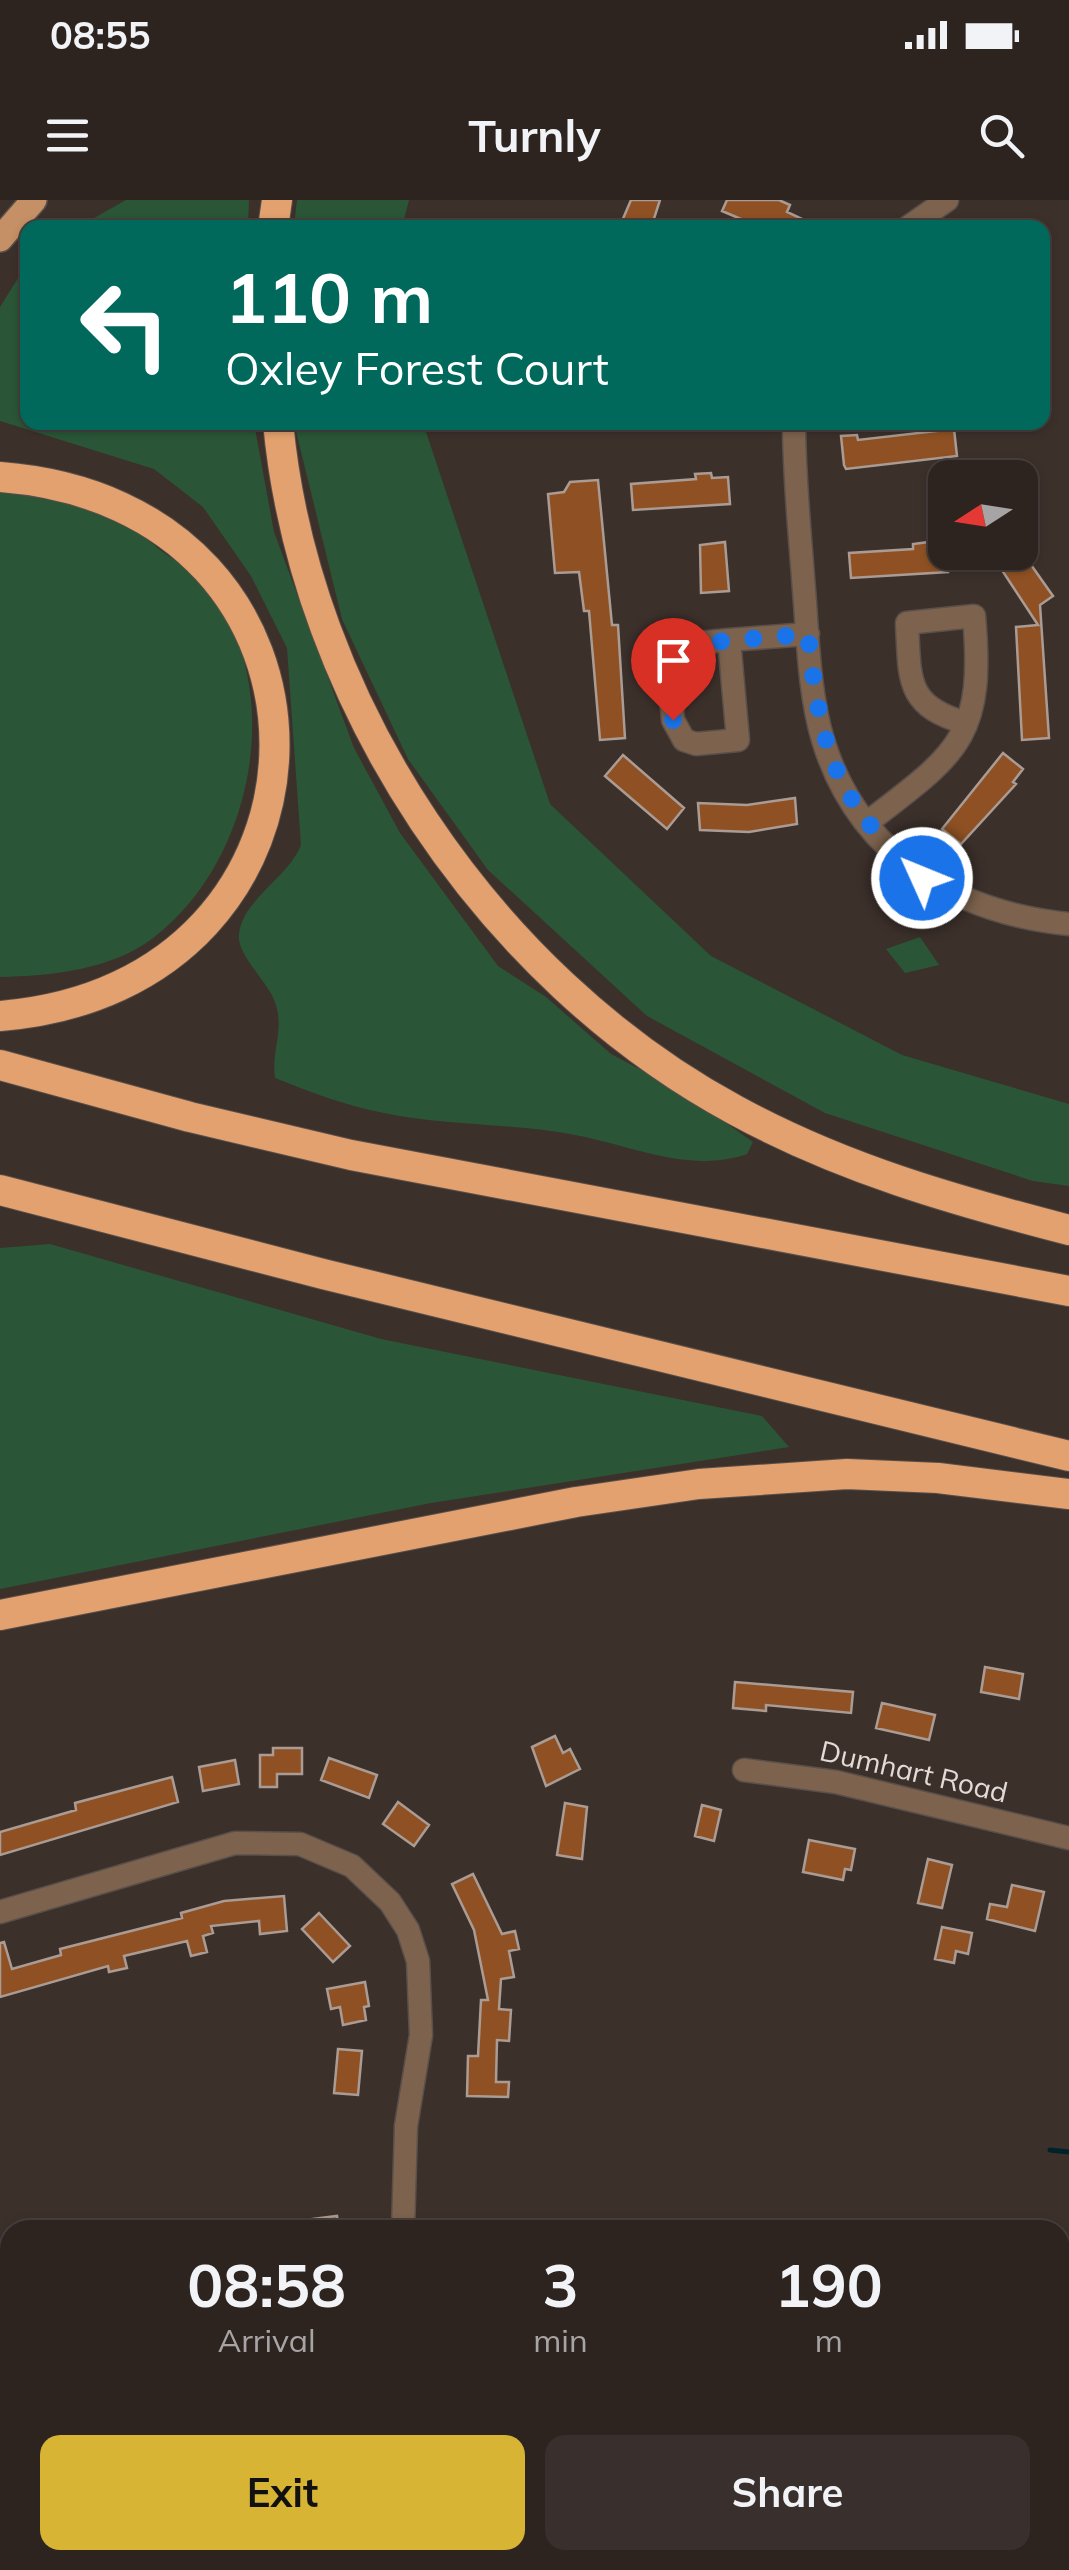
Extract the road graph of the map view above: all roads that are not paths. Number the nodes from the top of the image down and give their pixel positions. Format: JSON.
{"nodes":[{"id":1,"x":34,"y":200,"type":"edge"},
{"id":2,"x":947,"y":200,"type":"edge"},
{"id":3,"x":918,"y":220,"type":"edge"},
{"id":4,"x":0,"y":239,"type":"edge"},
{"id":5,"x":280,"y":430,"type":"edge"},
{"id":6,"x":795,"y":430,"type":"edge"},
{"id":7,"x":0,"y":477,"type":"edge"},
{"id":8,"x":808,"y":634,"type":"junction"},
{"id":9,"x":729,"y":640,"type":"junction"},
{"id":10,"x":966,"y":723,"type":"junction"},
{"id":11,"x":868,"y":822,"type":"junction"},
{"id":12,"x":1069,"y":924,"type":"edge"},
{"id":13,"x":0,"y":1016,"type":"edge"},
{"id":14,"x":0,"y":1066,"type":"edge"},
{"id":15,"x":0,"y":1190,"type":"edge"},
{"id":16,"x":1069,"y":1230,"type":"edge"},
{"id":17,"x":1069,"y":1291,"type":"edge"},
{"id":18,"x":1069,"y":1456,"type":"edge"},
{"id":19,"x":1069,"y":1494,"type":"edge"},
{"id":20,"x":0,"y":1616,"type":"edge"},
{"id":21,"x":744,"y":1770,"type":"dead end"},
{"id":22,"x":1069,"y":1838,"type":"edge"},
{"id":23,"x":0,"y":1912,"type":"edge"},
{"id":24,"x":403,"y":2220,"type":"edge"}],
"edges":[{"from":1,"to":4,"type":"main road"},
{"from":2,"to":3,"type":"street"},
{"from":5,"to":16,"type":"highway"},
{"from":6,"to":8,"type":"street"},
{"from":7,"to":13,"type":"highway"},
{"from":8,"to":9,"type":"street"},
{"from":8,"to":11,"type":"street"},
{"from":9,"to":9,"type":"street"},
{"from":10,"to":10,"type":"street"},
{"from":10,"to":11,"type":"street"},
{"from":11,"to":12,"type":"street"},
{"from":14,"to":17,"type":"highway"},
{"from":15,"to":18,"type":"highway"},
{"from":19,"to":20,"type":"highway"},
{"from":21,"to":22,"type":"street","name":"Dumhart Road"},
{"from":23,"to":24,"type":"street"}]}
